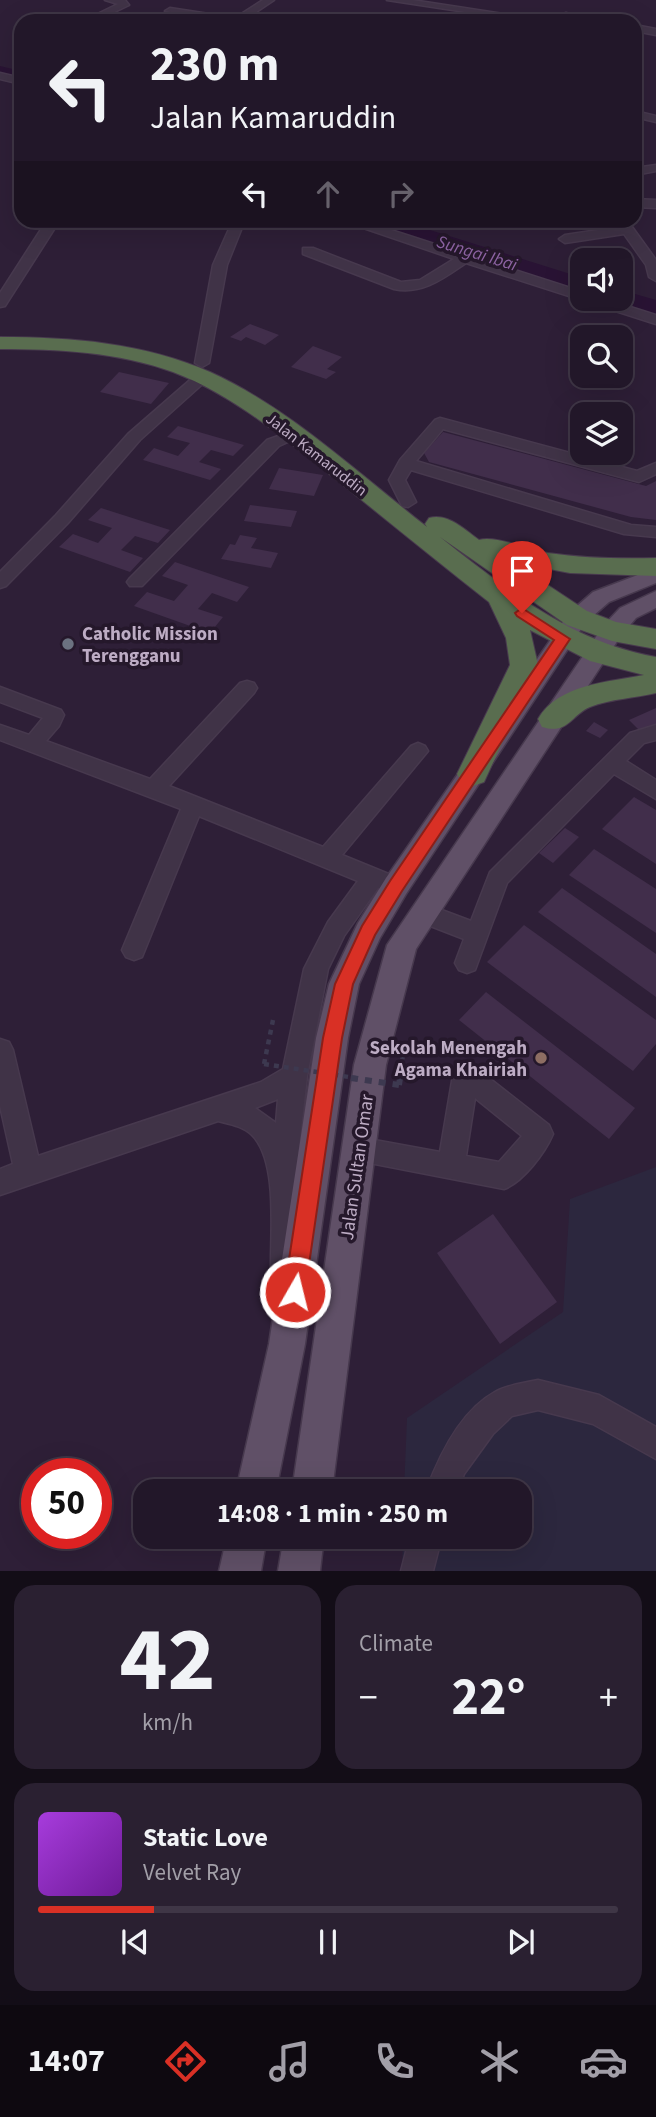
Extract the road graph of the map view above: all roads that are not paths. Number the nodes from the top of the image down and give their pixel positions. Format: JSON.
{"nodes":[{"id":1,"x":110,"y":0,"type":"edge"},
{"id":2,"x":269,"y":0,"type":"edge"},
{"id":3,"x":392,"y":0,"type":"edge"},
{"id":4,"x":488,"y":0,"type":"edge"},
{"id":5,"x":170,"y":11,"type":"dead end"},
{"id":6,"x":476,"y":12,"type":"junction"},
{"id":7,"x":104,"y":14,"type":"edge"},
{"id":8,"x":190,"y":14,"type":"edge"},
{"id":9,"x":248,"y":14,"type":"edge"},
{"id":10,"x":491,"y":14,"type":"edge"},
{"id":11,"x":49,"y":228,"type":"edge"},
{"id":12,"x":236,"y":228,"type":"edge"},
{"id":13,"x":370,"y":228,"type":"edge"},
{"id":14,"x":611,"y":228,"type":"edge"},
{"id":15,"x":625,"y":228,"type":"edge"},
{"id":16,"x":565,"y":239,"type":"dead end"},
{"id":17,"x":308,"y":251,"type":"dead end"},
{"id":18,"x":463,"y":259,"type":"junction"},
{"id":19,"x":656,"y":277,"type":"edge"},
{"id":20,"x":570,"y":293,"type":"edge"},
{"id":21,"x":0,"y":303,"type":"edge"},
{"id":22,"x":628,"y":311,"type":"edge"},
{"id":23,"x":656,"y":320,"type":"edge"},
{"id":24,"x":0,"y":335,"type":"edge"},
{"id":25,"x":0,"y":343,"type":"edge"},
{"id":26,"x":202,"y":370,"type":"junction"},
{"id":27,"x":295,"y":435,"type":"junction"},
{"id":28,"x":406,"y":463,"type":"junction"},
{"id":29,"x":656,"y":468,"type":"edge"},
{"id":30,"x":418,"y":510,"type":"junction"},
{"id":31,"x":656,"y":532,"type":"edge"},
{"id":32,"x":656,"y":567,"type":"edge"},
{"id":33,"x":656,"y":575,"type":"edge"},
{"id":34,"x":0,"y":582,"type":"edge"},
{"id":35,"x":135,"y":582,"type":"dead end"},
{"id":36,"x":656,"y":599,"type":"edge"},
{"id":37,"x":502,"y":600,"type":"junction"},
{"id":38,"x":570,"y":628,"type":"junction"},
{"id":39,"x":656,"y":639,"type":"edge"},
{"id":40,"x":605,"y":642,"type":"junction"},
{"id":41,"x":656,"y":667,"type":"edge"},
{"id":42,"x":656,"y":683,"type":"edge"},
{"id":43,"x":247,"y":688,"type":"dead end"},
{"id":44,"x":0,"y":694,"type":"edge"},
{"id":45,"x":553,"y":719,"type":"junction"},
{"id":46,"x":0,"y":732,"type":"edge"},
{"id":47,"x":656,"y":732,"type":"edge"},
{"id":48,"x":33,"y":743,"type":"junction"},
{"id":49,"x":418,"y":751,"type":"dead end"},
{"id":50,"x":613,"y":763,"type":"junction"},
{"id":51,"x":473,"y":774,"type":"junction"},
{"id":52,"x":154,"y":789,"type":"junction"},
{"id":53,"x":656,"y":791,"type":"edge"},
{"id":54,"x":193,"y":805,"type":"junction"},
{"id":55,"x":327,"y":858,"type":"junction"},
{"id":56,"x":384,"y":881,"type":"junction"},
{"id":57,"x":423,"y":914,"type":"junction"},
{"id":58,"x":477,"y":934,"type":"junction"},
{"id":59,"x":134,"y":950,"type":"dead end"},
{"id":60,"x":467,"y":963,"type":"dead end"},
{"id":61,"x":0,"y":1050,"type":"edge"},
{"id":62,"x":293,"y":1076,"type":"junction"},
{"id":63,"x":216,"y":1109,"type":"junction"},
{"id":64,"x":358,"y":1150,"type":"junction"},
{"id":65,"x":451,"y":1166,"type":"dead end"},
{"id":66,"x":28,"y":1172,"type":"junction"},
{"id":67,"x":283,"y":1173,"type":"junction"},
{"id":68,"x":0,"y":1182,"type":"edge"},
{"id":69,"x":287,"y":1344,"type":"junction"},
{"id":70,"x":656,"y":1444,"type":"edge"},
{"id":71,"x":259,"y":1479,"type":"edge"},
{"id":72,"x":314,"y":1479,"type":"edge"},
{"id":73,"x":446,"y":1479,"type":"edge"},
{"id":74,"x":244,"y":1549,"type":"edge"},
{"id":75,"x":302,"y":1549,"type":"edge"},
{"id":76,"x":423,"y":1549,"type":"edge"},
{"id":77,"x":240,"y":1571,"type":"edge"},
{"id":78,"x":299,"y":1571,"type":"edge"},
{"id":79,"x":417,"y":1571,"type":"edge"}],
"edges":[{"from":1,"to":7,"type":"street"},
{"from":2,"to":9,"type":"street"},
{"from":3,"to":6,"type":"street"},
{"from":4,"to":6,"type":"street"},
{"from":5,"to":8,"type":"street"},
{"from":6,"to":10,"type":"street"},
{"from":11,"to":21,"type":"street"},
{"from":12,"to":26,"type":"street"},
{"from":13,"to":18,"type":"street"},
{"from":14,"to":16,"type":"street"},
{"from":15,"to":19,"type":"street"},
{"from":17,"to":18,"type":"street"},
{"from":18,"to":20,"type":"street"},
{"from":22,"to":23,"type":"street"},
{"from":24,"to":26,"type":"highway","name":"Jalan Kamaruddin"},
{"from":25,"to":26,"type":"highway","name":"Jalan Kamaruddin"},
{"from":26,"to":27,"type":"highway","name":"Jalan Kamaruddin"},
{"from":26,"to":30,"type":"highway","name":"Jalan Kamaruddin"},
{"from":26,"to":34,"type":"street"},
{"from":27,"to":35,"type":"street"},
{"from":27,"to":37,"type":"highway","name":"Jalan Kamaruddin"},
{"from":28,"to":29,"type":"street"},
{"from":28,"to":30,"type":"street"},
{"from":28,"to":31,"type":"street"},
{"from":30,"to":32,"type":"highway"},
{"from":30,"to":38,"type":"highway","name":"Jalan Kamaruddin"},
{"from":33,"to":38,"type":"main road"},
{"from":36,"to":40,"type":"main road","name":"Jalan Sultan Omar"},
{"from":37,"to":38,"type":"highway","name":"Jalan Kamaruddin"},
{"from":37,"to":51,"type":"highway"},
{"from":38,"to":40,"type":"highway","name":"Jalan Kamaruddin"},
{"from":38,"to":51,"type":"main road"},
{"from":39,"to":40,"type":"highway"},
{"from":40,"to":41,"type":"highway"},
{"from":40,"to":45,"type":"main road","name":"Jalan Sultan Omar"},
{"from":42,"to":45,"type":"highway"},
{"from":43,"to":52,"type":"street"},
{"from":44,"to":48,"type":"street"},
{"from":45,"to":57,"type":"main road","name":"Jalan Sultan Omar"},
{"from":46,"to":48,"type":"street"},
{"from":47,"to":50,"type":"street"},
{"from":48,"to":52,"type":"street"},
{"from":49,"to":55,"type":"street"},
{"from":50,"to":53,"type":"street"},
{"from":50,"to":58,"type":"street"},
{"from":51,"to":56,"type":"main road"},
{"from":52,"to":54,"type":"street"},
{"from":54,"to":55,"type":"street"},
{"from":54,"to":59,"type":"street"},
{"from":55,"to":56,"type":"street"},
{"from":56,"to":62,"type":"street"},
{"from":56,"to":69,"type":"main road"},
{"from":57,"to":58,"type":"street"},
{"from":57,"to":64,"type":"main road","name":"Jalan Sultan Omar"},
{"from":58,"to":60,"type":"street"},
{"from":61,"to":66,"type":"street"},
{"from":62,"to":63,"type":"street"},
{"from":62,"to":67,"type":"street"},
{"from":63,"to":66,"type":"street"},
{"from":63,"to":67,"type":"street"},
{"from":64,"to":65,"type":"street"},
{"from":64,"to":72,"type":"main road","name":"Jalan Sultan Omar"},
{"from":66,"to":68,"type":"street"},
{"from":67,"to":69,"type":"street"},
{"from":69,"to":71,"type":"main road"},
{"from":70,"to":73,"type":"street"},
{"from":74,"to":77,"type":"main road"},
{"from":75,"to":78,"type":"main road"},
{"from":76,"to":79,"type":"street"}]}
